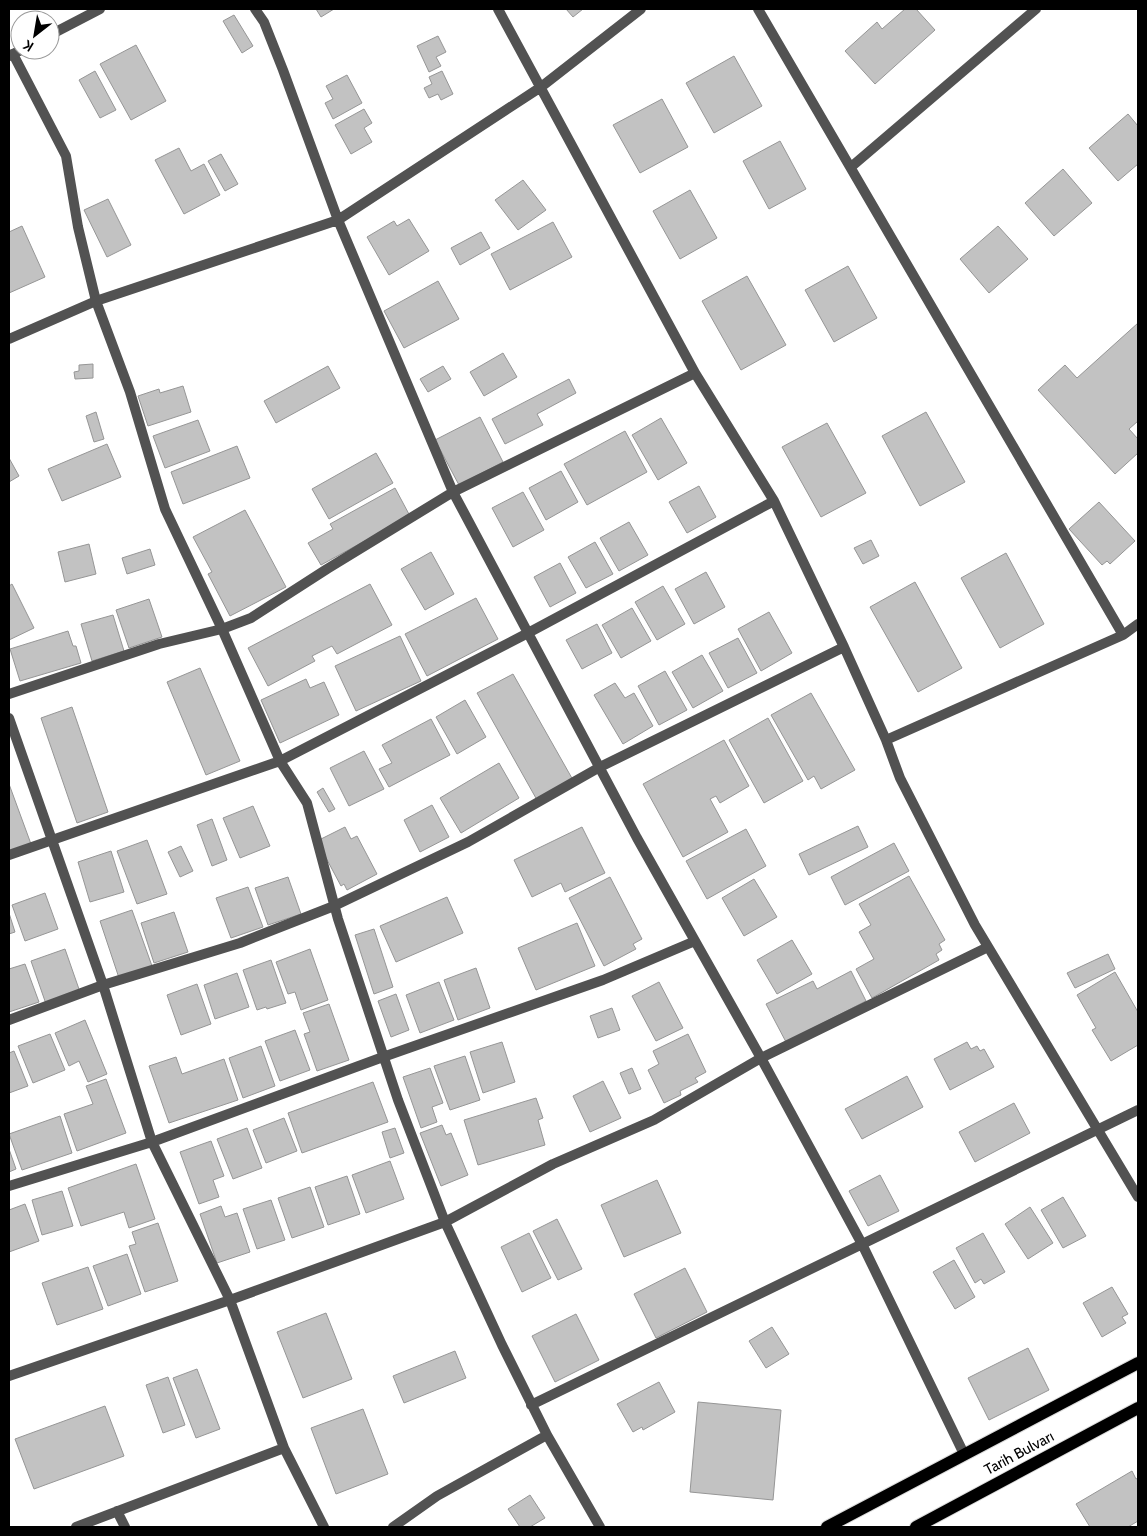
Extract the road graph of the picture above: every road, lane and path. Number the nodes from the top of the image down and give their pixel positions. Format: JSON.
{"nodes":[{"id":1,"x":100,"y":9,"type":"edge"},
{"id":2,"x":255,"y":9,"type":"edge"},
{"id":3,"x":498,"y":9,"type":"edge"},
{"id":4,"x":641,"y":9,"type":"edge"},
{"id":5,"x":758,"y":9,"type":"edge"},
{"id":6,"x":1036,"y":9,"type":"edge"},
{"id":7,"x":60,"y":31,"type":"edge"},
{"id":8,"x":17,"y":60,"type":"edge"},
{"id":9,"x":541,"y":87,"type":"junction"},
{"id":10,"x":851,"y":167,"type":"junction"},
{"id":11,"x":338,"y":220,"type":"junction"},
{"id":12,"x":96,"y":301,"type":"junction"},
{"id":13,"x":9,"y":339,"type":"edge"},
{"id":14,"x":695,"y":373,"type":"junction"},
{"id":15,"x":453,"y":492,"type":"junction"},
{"id":16,"x":774,"y":502,"type":"junction"},
{"id":17,"x":1138,"y":624,"type":"edge"},
{"id":18,"x":222,"y":629,"type":"junction"},
{"id":19,"x":528,"y":633,"type":"junction"},
{"id":20,"x":1123,"y":635,"type":"junction"},
{"id":21,"x":844,"y":647,"type":"junction"},
{"id":22,"x":9,"y":694,"type":"edge"},
{"id":23,"x":9,"y":718,"type":"edge"},
{"id":24,"x":886,"y":740,"type":"junction"},
{"id":25,"x":280,"y":761,"type":"junction"},
{"id":26,"x":600,"y":768,"type":"junction"},
{"id":27,"x":51,"y":839,"type":"junction"},
{"id":28,"x":9,"y":855,"type":"edge"},
{"id":29,"x":334,"y":906,"type":"junction"},
{"id":30,"x":695,"y":941,"type":"junction"},
{"id":31,"x":988,"y":947,"type":"junction"},
{"id":32,"x":103,"y":985,"type":"junction"},
{"id":33,"x":9,"y":1020,"type":"edge"},
{"id":34,"x":383,"y":1056,"type":"junction"},
{"id":35,"x":762,"y":1058,"type":"junction"},
{"id":36,"x":1138,"y":1110,"type":"edge"},
{"id":37,"x":1098,"y":1130,"type":"junction"},
{"id":38,"x":152,"y":1142,"type":"junction"},
{"id":39,"x":9,"y":1186,"type":"edge"},
{"id":40,"x":1138,"y":1197,"type":"edge"},
{"id":41,"x":445,"y":1222,"type":"junction"},
{"id":42,"x":862,"y":1244,"type":"junction"},
{"id":43,"x":230,"y":1300,"type":"junction"},
{"id":44,"x":1138,"y":1364,"type":"edge"},
{"id":45,"x":9,"y":1376,"type":"edge"},
{"id":46,"x":532,"y":1404,"type":"junction"},
{"id":47,"x":1138,"y":1408,"type":"edge"},
{"id":48,"x":546,"y":1435,"type":"junction"},
{"id":49,"x":284,"y":1448,"type":"junction"},
{"id":50,"x":964,"y":1454,"type":"junction"},
{"id":51,"x":117,"y":1511,"type":"junction"},
{"id":52,"x":76,"y":1527,"type":"edge"},
{"id":53,"x":125,"y":1527,"type":"edge"},
{"id":54,"x":324,"y":1527,"type":"edge"},
{"id":55,"x":393,"y":1527,"type":"edge"},
{"id":56,"x":600,"y":1527,"type":"edge"},
{"id":57,"x":827,"y":1527,"type":"edge"},
{"id":58,"x":916,"y":1527,"type":"edge"}],
"edges":[{"from":1,"to":7,"type":"street"},
{"from":2,"to":11,"type":"street"},
{"from":3,"to":9,"type":"street"},
{"from":4,"to":9,"type":"street"},
{"from":5,"to":10,"type":"street"},
{"from":6,"to":10,"type":"street"},
{"from":8,"to":12,"type":"street"},
{"from":9,"to":11,"type":"street"},
{"from":9,"to":14,"type":"street"},
{"from":10,"to":20,"type":"street"},
{"from":11,"to":12,"type":"street"},
{"from":11,"to":15,"type":"street"},
{"from":12,"to":13,"type":"street"},
{"from":12,"to":18,"type":"street"},
{"from":14,"to":15,"type":"street"},
{"from":14,"to":16,"type":"street"},
{"from":15,"to":18,"type":"street"},
{"from":15,"to":19,"type":"street"},
{"from":16,"to":19,"type":"street"},
{"from":16,"to":21,"type":"street"},
{"from":17,"to":20,"type":"street"},
{"from":18,"to":22,"type":"street"},
{"from":18,"to":25,"type":"street"},
{"from":19,"to":25,"type":"street"},
{"from":19,"to":26,"type":"street"},
{"from":20,"to":24,"type":"street"},
{"from":21,"to":24,"type":"street"},
{"from":21,"to":26,"type":"street"},
{"from":23,"to":27,"type":"street"},
{"from":24,"to":31,"type":"street"},
{"from":25,"to":27,"type":"street"},
{"from":25,"to":29,"type":"street"},
{"from":26,"to":29,"type":"street"},
{"from":26,"to":30,"type":"street"},
{"from":27,"to":28,"type":"street"},
{"from":27,"to":32,"type":"street"},
{"from":29,"to":32,"type":"street"},
{"from":29,"to":34,"type":"street"},
{"from":30,"to":34,"type":"street"},
{"from":30,"to":35,"type":"street"},
{"from":31,"to":35,"type":"street"},
{"from":31,"to":37,"type":"street"},
{"from":32,"to":33,"type":"street"},
{"from":32,"to":38,"type":"street"},
{"from":34,"to":38,"type":"street"},
{"from":34,"to":41,"type":"street"},
{"from":35,"to":41,"type":"street"},
{"from":35,"to":42,"type":"street"},
{"from":36,"to":37,"type":"street"},
{"from":37,"to":40,"type":"street"},
{"from":37,"to":42,"type":"street"},
{"from":38,"to":39,"type":"street"},
{"from":38,"to":43,"type":"street"},
{"from":41,"to":43,"type":"street"},
{"from":41,"to":46,"type":"street"},
{"from":42,"to":46,"type":"street"},
{"from":42,"to":50,"type":"street"},
{"from":43,"to":45,"type":"street"},
{"from":43,"to":49,"type":"street"},
{"from":44,"to":50,"type":"main road"},
{"from":46,"to":48,"type":"street"},
{"from":47,"to":58,"type":"main road","name":"Tarih Bulvarı"},
{"from":48,"to":55,"type":"street"},
{"from":48,"to":56,"type":"street"},
{"from":49,"to":51,"type":"street"},
{"from":49,"to":54,"type":"street"},
{"from":50,"to":57,"type":"main road"},
{"from":51,"to":52,"type":"street"},
{"from":51,"to":53,"type":"street"}]}
